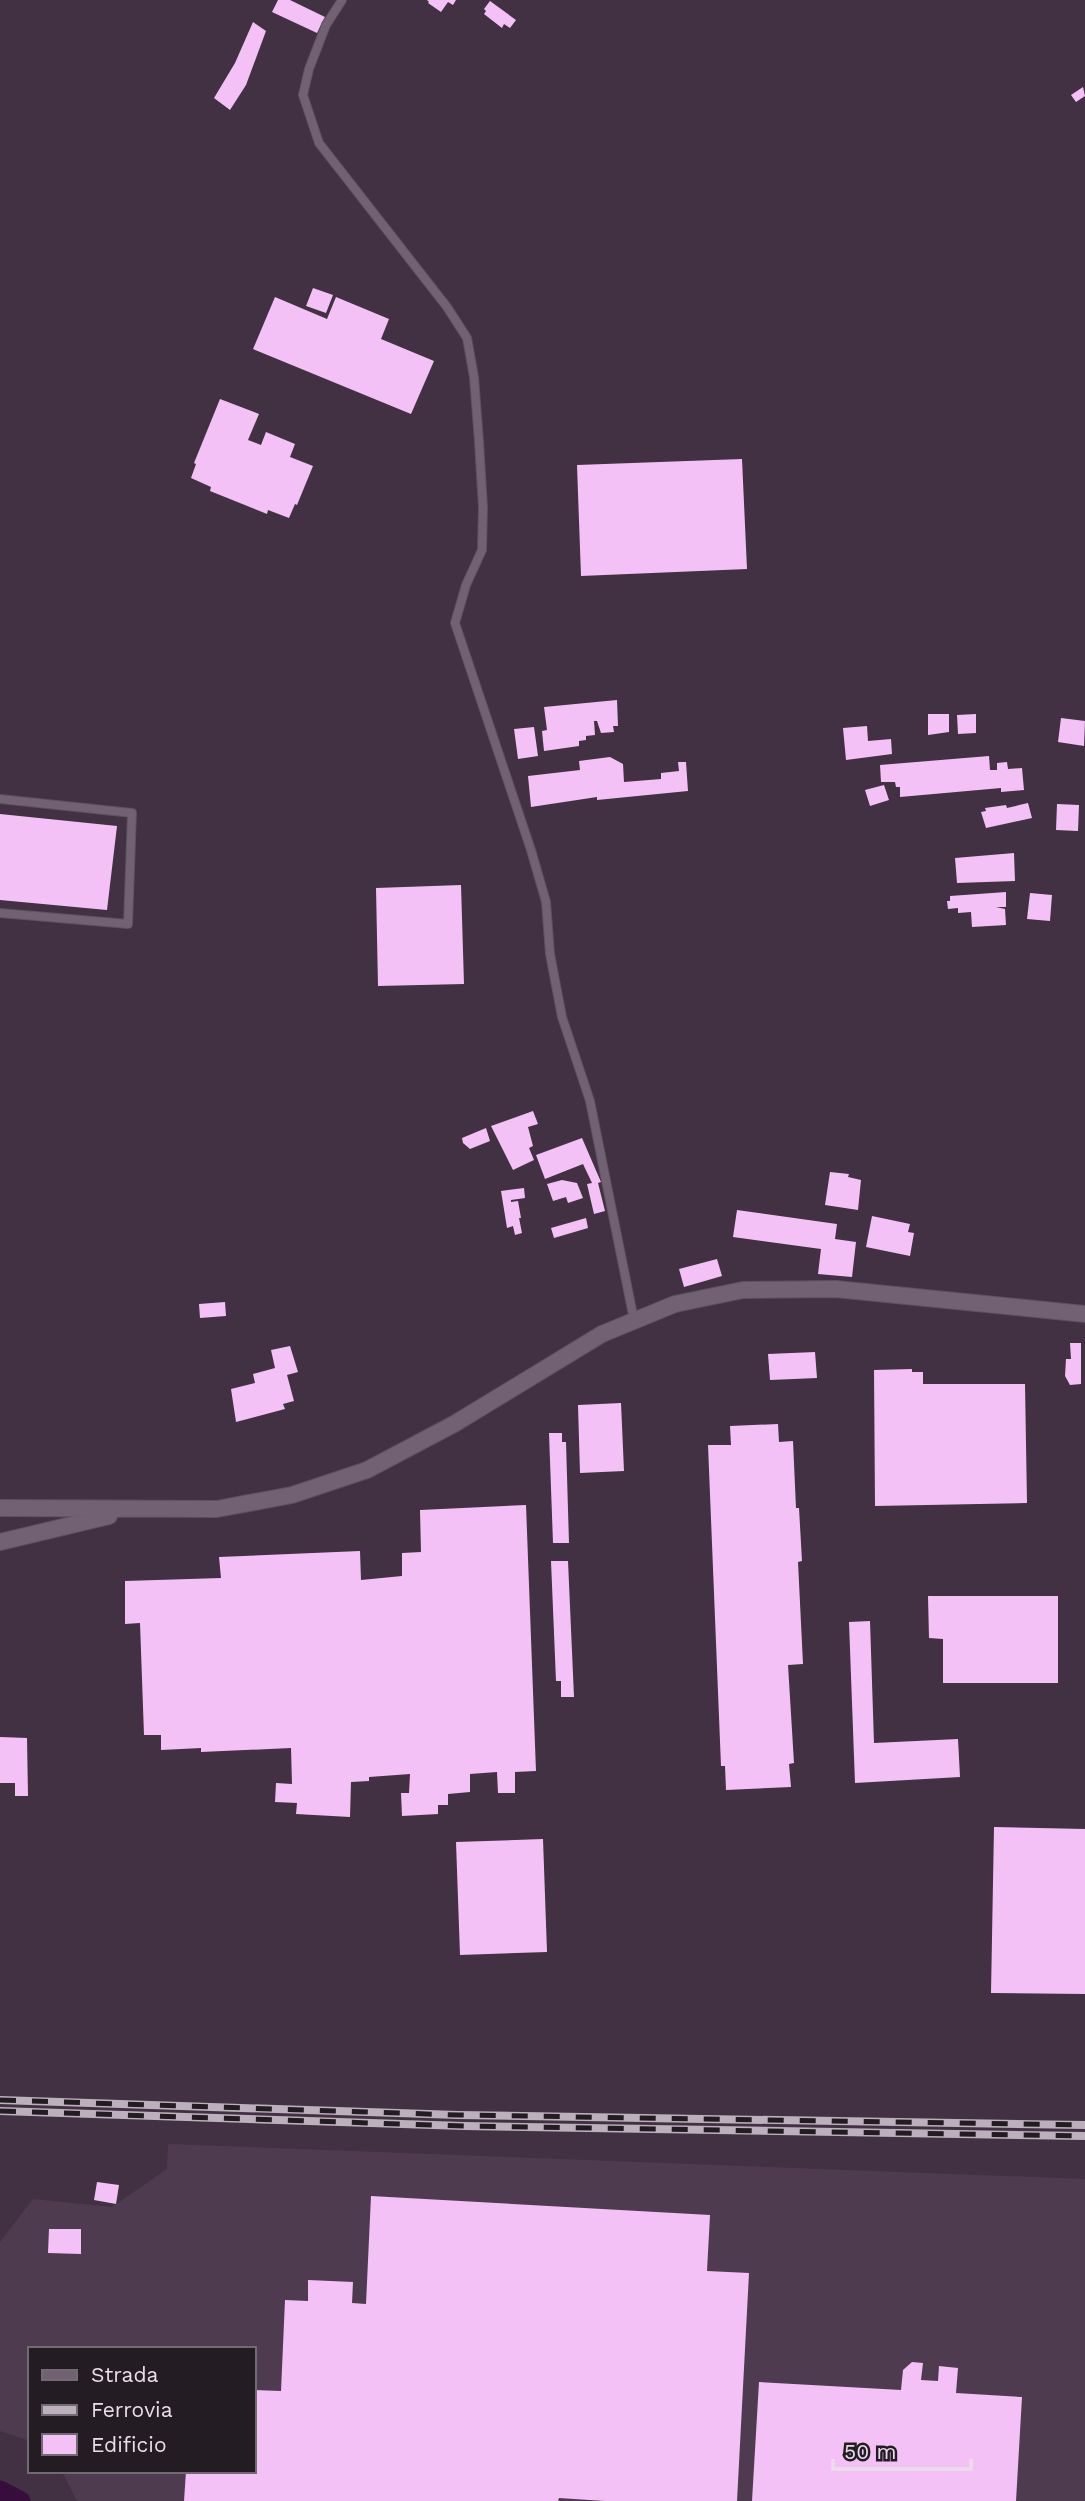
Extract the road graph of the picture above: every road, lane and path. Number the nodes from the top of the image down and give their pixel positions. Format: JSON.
{"nodes":[{"id":1,"x":342,"y":0,"type":"edge"},
{"id":2,"x":0,"y":799,"type":"edge"},
{"id":3,"x":0,"y":913,"type":"edge"},
{"id":4,"x":1085,"y":1314,"type":"edge"},
{"id":5,"x":634,"y":1320,"type":"junction"},
{"id":6,"x":0,"y":1508,"type":"edge"},
{"id":7,"x":132,"y":1510,"type":"junction"},
{"id":8,"x":0,"y":1542,"type":"edge"}],
"edges":[{"from":1,"to":5,"type":"lane"},
{"from":2,"to":3,"type":"lane"},
{"from":4,"to":5,"type":"street"},
{"from":5,"to":7,"type":"street"},
{"from":6,"to":7,"type":"street"},
{"from":7,"to":8,"type":"street"}]}
